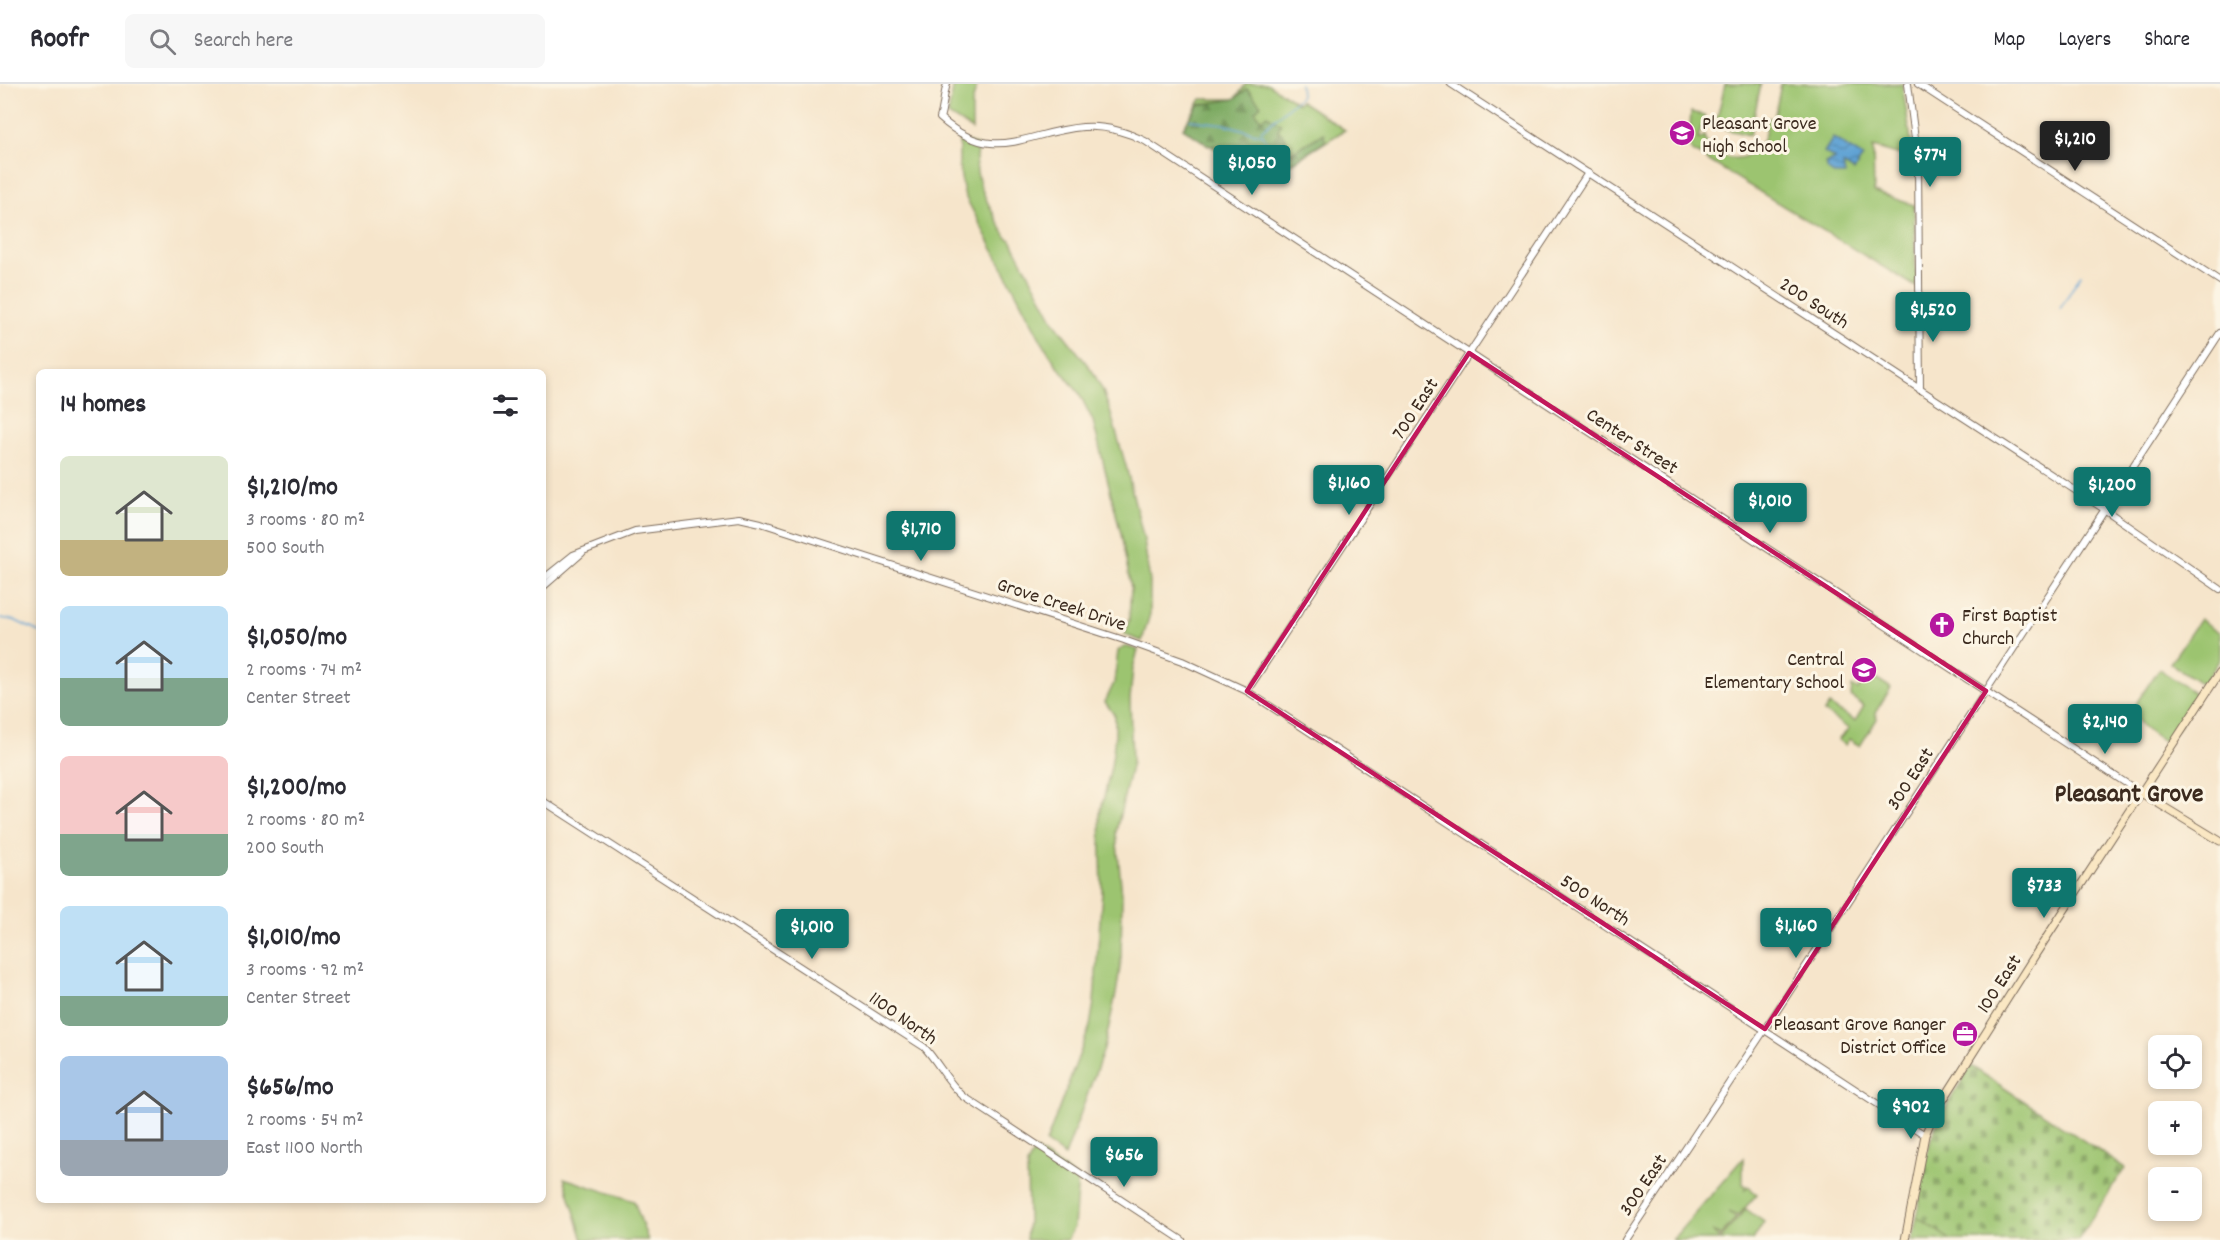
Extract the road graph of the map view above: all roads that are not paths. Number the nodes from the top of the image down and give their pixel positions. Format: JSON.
{"nodes":[{"id":1,"x":947,"y":84,"type":"edge"},
{"id":2,"x":1451,"y":84,"type":"edge"},
{"id":3,"x":1908,"y":84,"type":"edge"},
{"id":4,"x":1918,"y":84,"type":"edge"},
{"id":5,"x":1588,"y":173,"type":"junction"},
{"id":6,"x":2220,"y":281,"type":"edge"},
{"id":7,"x":2220,"y":333,"type":"edge"},
{"id":8,"x":1469,"y":353,"type":"junction"},
{"id":9,"x":1920,"y":390,"type":"junction"},
{"id":10,"x":2104,"y":509,"type":"junction"},
{"id":11,"x":585,"y":550,"type":"junction"},
{"id":12,"x":546,"y":577,"type":"edge"},
{"id":13,"x":546,"y":584,"type":"edge"},
{"id":14,"x":2220,"y":589,"type":"edge"},
{"id":15,"x":2220,"y":672,"type":"edge"},
{"id":16,"x":1247,"y":691,"type":"junction"},
{"id":17,"x":1986,"y":691,"type":"junction"},
{"id":18,"x":2141,"y":793,"type":"junction"},
{"id":19,"x":546,"y":803,"type":"edge"},
{"id":20,"x":2220,"y":841,"type":"edge"},
{"id":21,"x":1765,"y":1029,"type":"junction"},
{"id":22,"x":1925,"y":1135,"type":"junction"},
{"id":23,"x":1182,"y":1240,"type":"edge"},
{"id":24,"x":1624,"y":1240,"type":"edge"},
{"id":25,"x":1905,"y":1240,"type":"edge"}],
"edges":[{"from":1,"to":8,"type":"street","name":"Center Street"},
{"from":2,"to":5,"type":"street","name":"200 South"},
{"from":3,"to":9,"type":"street"},
{"from":4,"to":6,"type":"street"},
{"from":5,"to":8,"type":"street","name":"700 East"},
{"from":5,"to":9,"type":"street","name":"200 South"},
{"from":7,"to":10,"type":"street","name":"300 East"},
{"from":8,"to":16,"type":"street","name":"700 East"},
{"from":8,"to":17,"type":"street","name":"Center Street"},
{"from":9,"to":10,"type":"street","name":"200 South"},
{"from":10,"to":14,"type":"street","name":"200 South"},
{"from":10,"to":17,"type":"street","name":"300 East"},
{"from":11,"to":12,"type":"street","name":"Grove Creek Drive"},
{"from":11,"to":13,"type":"street","name":"Grove Creek Drive"},
{"from":11,"to":16,"type":"street","name":"Grove Creek Drive"},
{"from":15,"to":18,"type":"main road","name":"100 East"},
{"from":16,"to":21,"type":"street","name":"500 North"},
{"from":17,"to":18,"type":"street","name":"Center Street"},
{"from":17,"to":21,"type":"street","name":"300 East"},
{"from":18,"to":20,"type":"main road","name":"Center Street"},
{"from":18,"to":22,"type":"main road","name":"100 East"},
{"from":19,"to":23,"type":"street","name":"1100 North"},
{"from":21,"to":22,"type":"street","name":"500 North"},
{"from":21,"to":24,"type":"street","name":"300 East"},
{"from":22,"to":25,"type":"main road","name":"100 East"}]}
